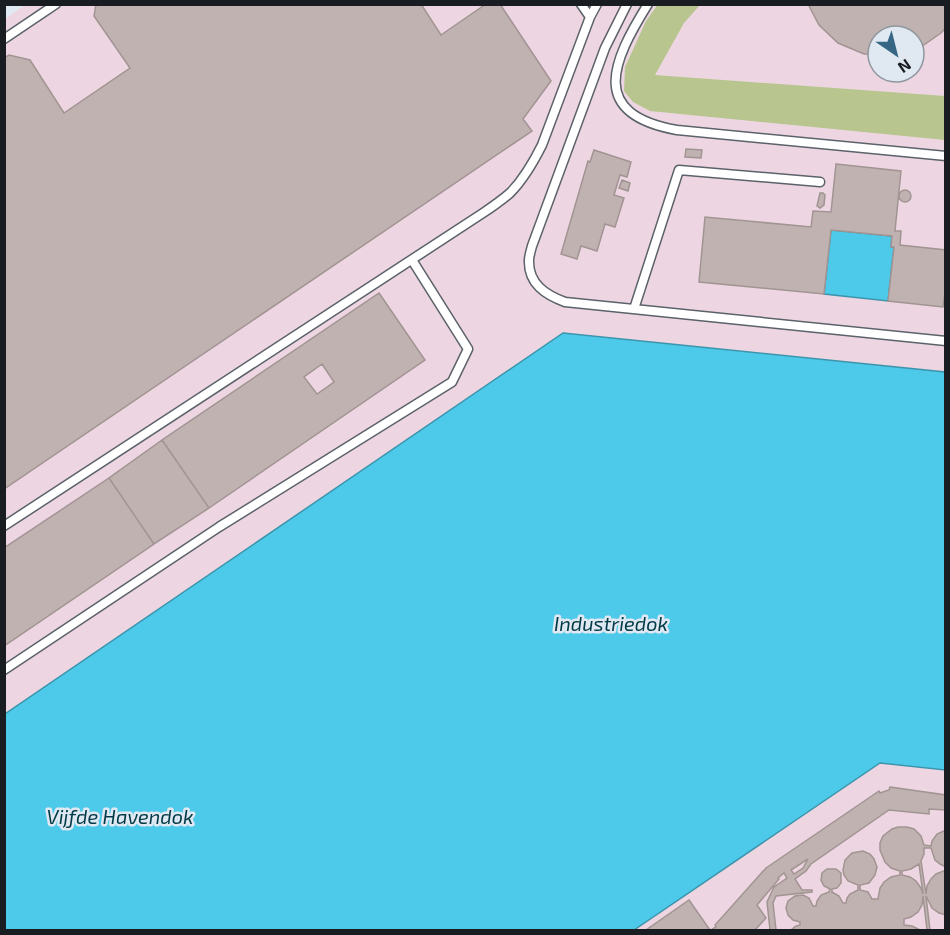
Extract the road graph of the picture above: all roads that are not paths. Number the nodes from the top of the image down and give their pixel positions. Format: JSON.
{"nodes":[{"id":1,"x":56,"y":4,"type":"edge"},
{"id":2,"x":581,"y":4,"type":"edge"},
{"id":3,"x":597,"y":4,"type":"edge"},
{"id":4,"x":627,"y":4,"type":"edge"},
{"id":5,"x":648,"y":4,"type":"edge"},
{"id":6,"x":590,"y":17,"type":"junction"},
{"id":7,"x":4,"y":39,"type":"edge"},
{"id":8,"x":945,"y":156,"type":"edge"},
{"id":9,"x":820,"y":182,"type":"dead end"},
{"id":10,"x":412,"y":260,"type":"junction"},
{"id":11,"x":634,"y":309,"type":"junction"},
{"id":12,"x":945,"y":341,"type":"edge"},
{"id":13,"x":4,"y":526,"type":"edge"},
{"id":14,"x":4,"y":670,"type":"edge"}],
"edges":[{"from":1,"to":7,"type":"lane"},
{"from":2,"to":6,"type":"lane"},
{"from":3,"to":6,"type":"lane"},
{"from":4,"to":11,"type":"lane"},
{"from":5,"to":8,"type":"lane"},
{"from":6,"to":10,"type":"lane"},
{"from":9,"to":11,"type":"lane"},
{"from":10,"to":13,"type":"lane"},
{"from":10,"to":14,"type":"lane"},
{"from":11,"to":12,"type":"lane"}]}
